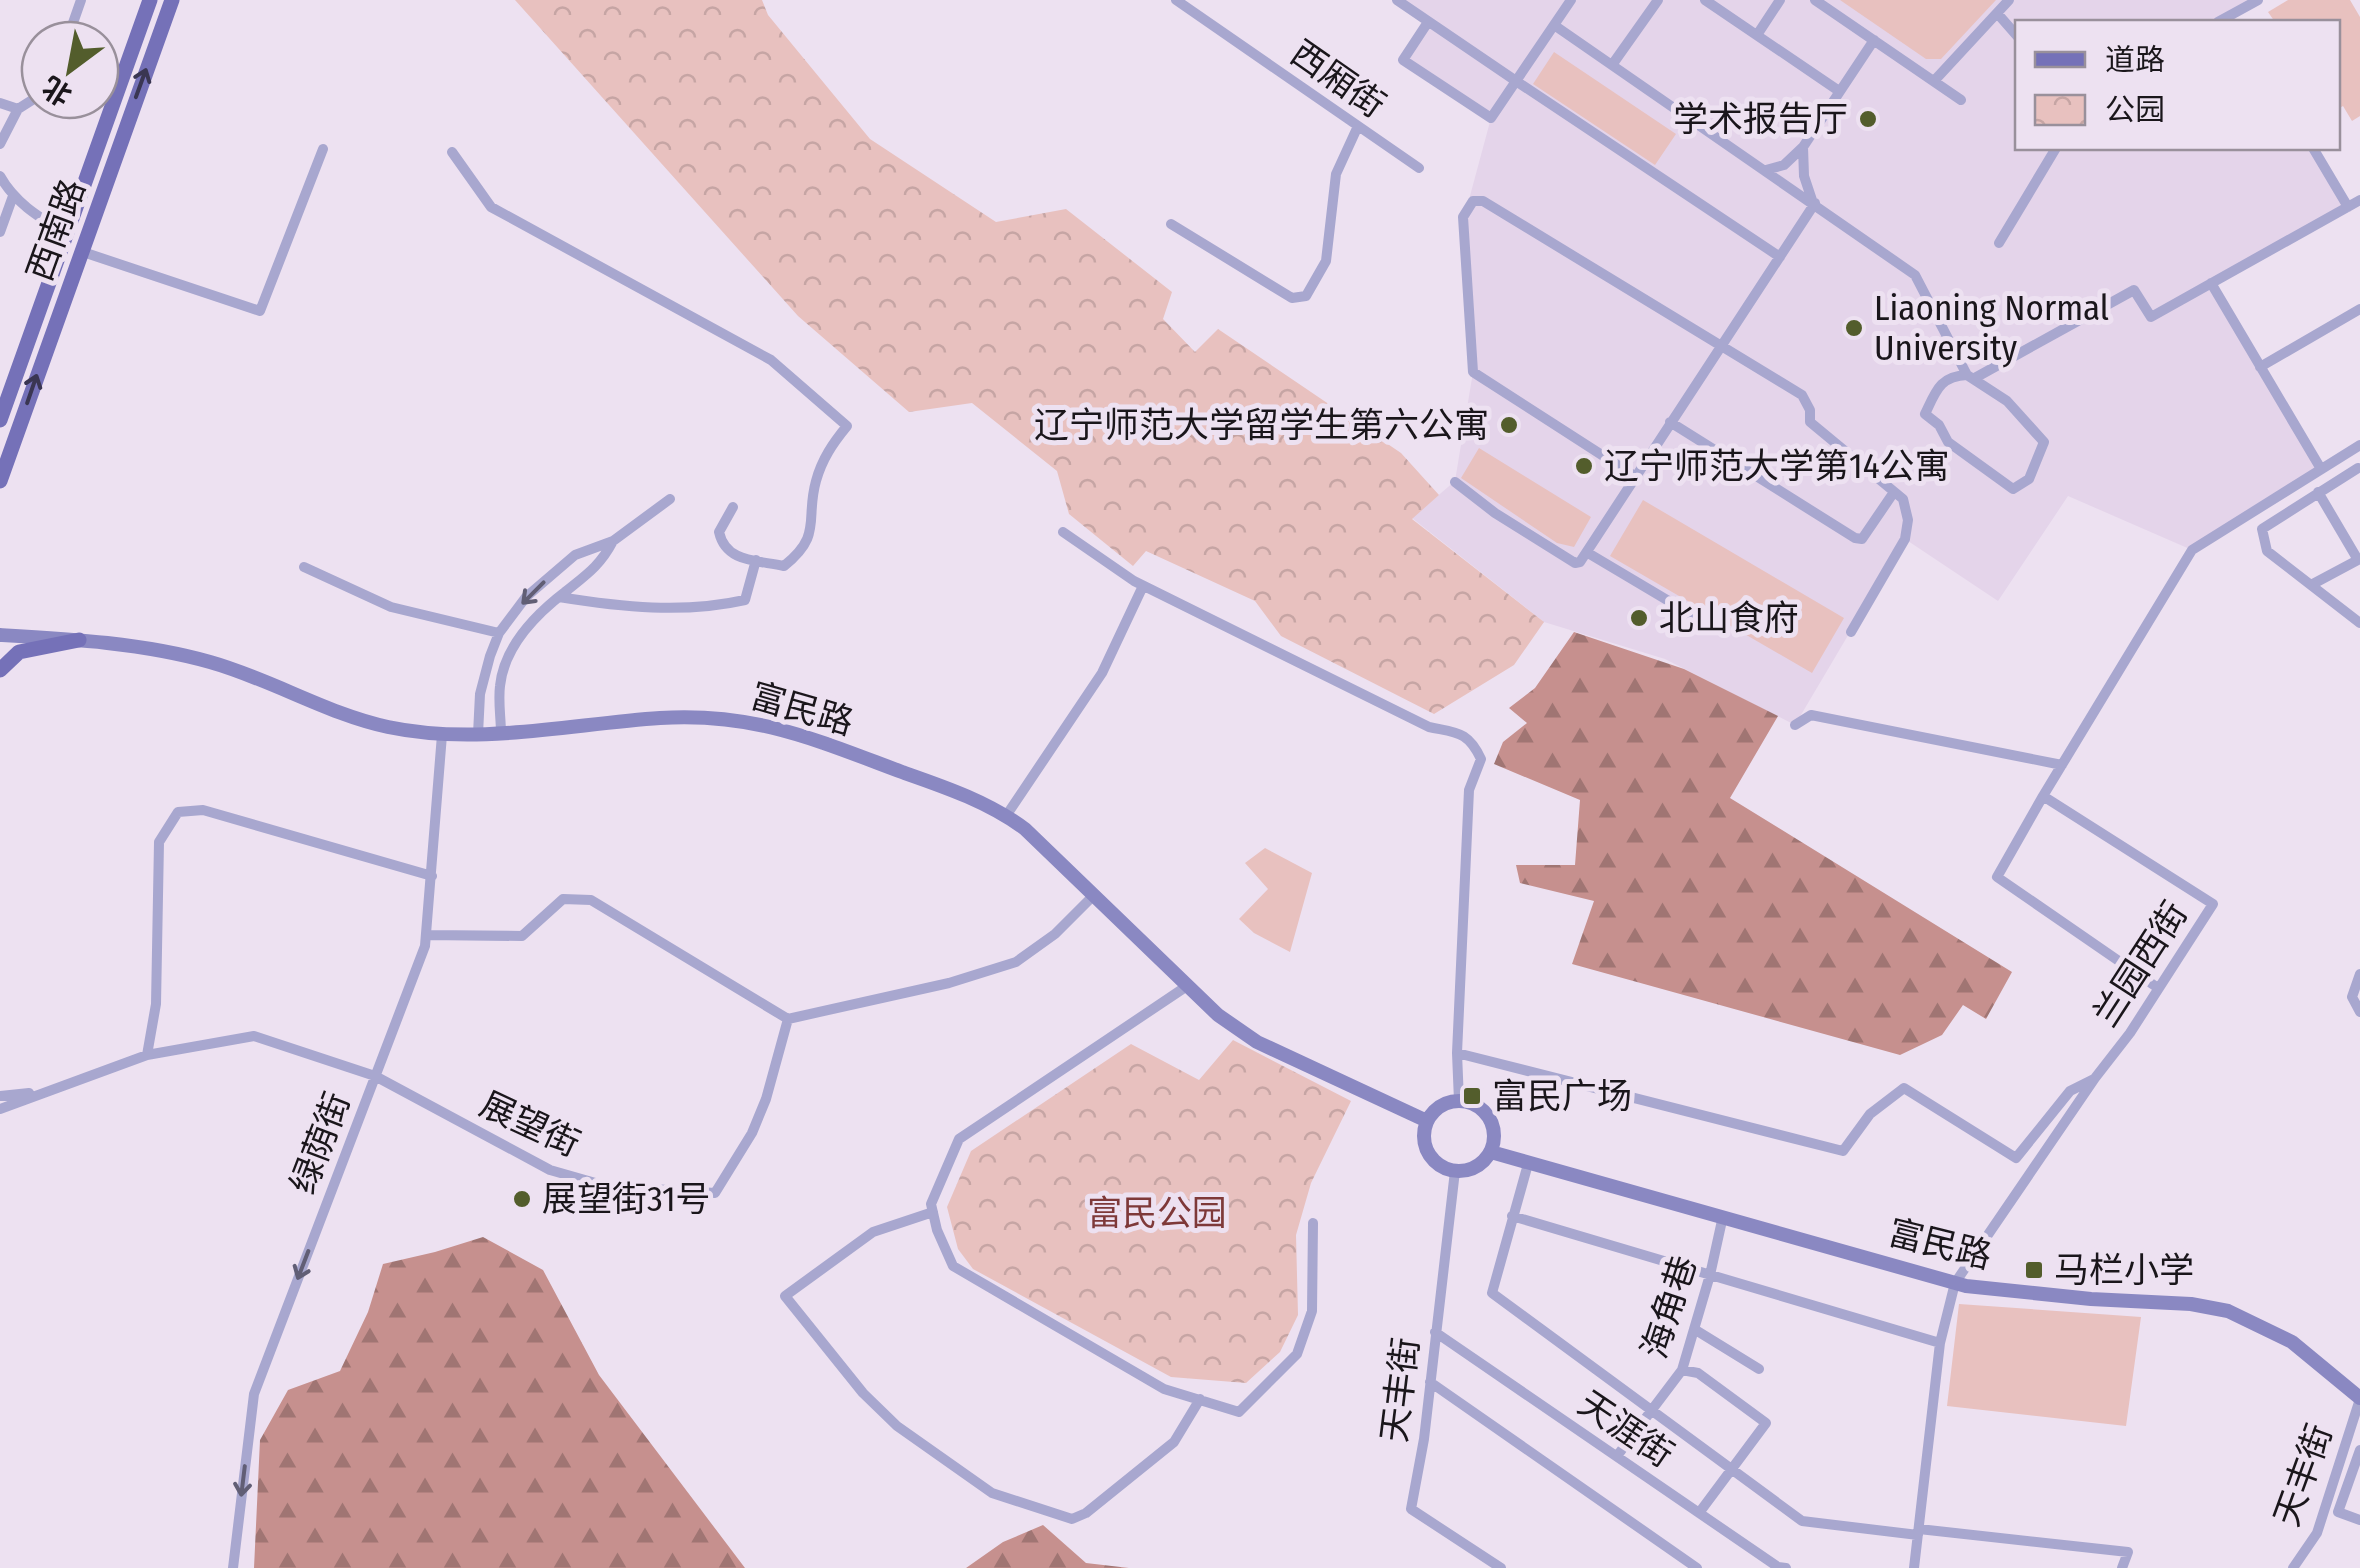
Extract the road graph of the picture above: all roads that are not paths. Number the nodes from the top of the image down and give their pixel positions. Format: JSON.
{"nodes":[{"id":1,"x":150,"y":0,"type":"edge"},
{"id":2,"x":172,"y":0,"type":"edge"},
{"id":3,"x":1176,"y":0,"type":"edge"},
{"id":4,"x":1396,"y":0,"type":"edge"},
{"id":5,"x":1571,"y":0,"type":"edge"},
{"id":6,"x":1658,"y":0,"type":"edge"},
{"id":7,"x":1706,"y":0,"type":"edge"},
{"id":8,"x":1780,"y":0,"type":"edge"},
{"id":9,"x":1815,"y":0,"type":"edge"},
{"id":10,"x":2009,"y":0,"type":"edge"},
{"id":11,"x":2258,"y":0,"type":"edge"},
{"id":12,"x":1997,"y":13,"type":"junction"},
{"id":13,"x":2236,"y":18,"type":"edge"},
{"id":14,"x":1428,"y":22,"type":"junction"},
{"id":15,"x":1554,"y":25,"type":"junction"},
{"id":16,"x":2015,"y":34,"type":"edge"},
{"id":17,"x":1758,"y":35,"type":"junction"},
{"id":18,"x":1874,"y":40,"type":"junction"},
{"id":19,"x":1612,"y":65,"type":"junction"},
{"id":20,"x":120,"y":68,"type":"edge"},
{"id":21,"x":1516,"y":81,"type":"junction"},
{"id":22,"x":1934,"y":81,"type":"junction"},
{"id":23,"x":1839,"y":91,"type":"junction"},
{"id":24,"x":1961,"y":100,"type":"dead end"},
{"id":25,"x":0,"y":103,"type":"edge"},
{"id":26,"x":18,"y":109,"type":"joint"},
{"id":27,"x":99,"y":120,"type":"edge"},
{"id":28,"x":1358,"y":126,"type":"junction"},
{"id":29,"x":0,"y":144,"type":"edge"},
{"id":30,"x":1802,"y":147,"type":"junction"},
{"id":31,"x":323,"y":149,"type":"dead end"},
{"id":32,"x":2055,"y":150,"type":"edge"},
{"id":33,"x":2313,"y":150,"type":"edge"},
{"id":34,"x":452,"y":152,"type":"dead end"},
{"id":35,"x":1419,"y":168,"type":"dead end"},
{"id":36,"x":1766,"y":170,"type":"junction"},
{"id":37,"x":0,"y":176,"type":"edge"},
{"id":38,"x":13,"y":196,"type":"junction"},
{"id":39,"x":2360,"y":200,"type":"edge"},
{"id":40,"x":1813,"y":202,"type":"junction"},
{"id":41,"x":2348,"y":206,"type":"junction"},
{"id":42,"x":1172,"y":224,"type":"dead end"},
{"id":43,"x":0,"y":232,"type":"edge"},
{"id":44,"x":64,"y":233,"type":"junction"},
{"id":45,"x":1999,"y":244,"type":"dead end"},
{"id":46,"x":80,"y":251,"type":"junction"},
{"id":47,"x":1780,"y":257,"type":"junction"},
{"id":48,"x":2211,"y":283,"type":"junction"},
{"id":49,"x":2360,"y":309,"type":"edge"},
{"id":50,"x":1722,"y":344,"type":"junction"},
{"id":51,"x":2260,"y":366,"type":"junction"},
{"id":52,"x":1970,"y":377,"type":"junction"},
{"id":53,"x":0,"y":420,"type":"edge"},
{"id":54,"x":1670,"y":422,"type":"junction"},
{"id":55,"x":2360,"y":445,"type":"edge"},
{"id":56,"x":2358,"y":468,"type":"edge"},
{"id":57,"x":2321,"y":469,"type":"junction"},
{"id":58,"x":1636,"y":476,"type":"junction"},
{"id":59,"x":0,"y":482,"type":"edge"},
{"id":60,"x":1455,"y":482,"type":"dead end"},
{"id":61,"x":1894,"y":492,"type":"junction"},
{"id":62,"x":2318,"y":492,"type":"junction"},
{"id":63,"x":670,"y":499,"type":"dead end"},
{"id":64,"x":734,"y":507,"type":"dead end"},
{"id":65,"x":1063,"y":532,"type":"dead end"},
{"id":66,"x":613,"y":541,"type":"junction"},
{"id":67,"x":1588,"y":552,"type":"junction"},
{"id":68,"x":756,"y":560,"type":"junction"},
{"id":69,"x":304,"y":567,"type":"dead end"},
{"id":70,"x":2312,"y":585,"type":"junction"},
{"id":71,"x":1143,"y":586,"type":"junction"},
{"id":72,"x":559,"y":596,"type":"junction"},
{"id":73,"x":1699,"y":619,"type":"dead end"},
{"id":74,"x":2360,"y":623,"type":"edge"},
{"id":75,"x":1850,"y":632,"type":"dead end"},
{"id":76,"x":499,"y":633,"type":"junction"},
{"id":77,"x":0,"y":635,"type":"edge"},
{"id":78,"x":79,"y":640,"type":"junction"},
{"id":79,"x":0,"y":670,"type":"edge"},
{"id":80,"x":1795,"y":725,"type":"dead end"},
{"id":81,"x":442,"y":734,"type":"junction"},
{"id":82,"x":478,"y":734,"type":"junction"},
{"id":83,"x":501,"y":734,"type":"junction"},
{"id":84,"x":2062,"y":766,"type":"junction"},
{"id":85,"x":2043,"y":796,"type":"junction"},
{"id":86,"x":1006,"y":816,"type":"junction"},
{"id":87,"x":432,"y":876,"type":"junction"},
{"id":88,"x":1094,"y":895,"type":"junction"},
{"id":89,"x":426,"y":936,"type":"junction"},
{"id":90,"x":2360,"y":974,"type":"edge"},
{"id":91,"x":1187,"y":986,"type":"junction"},
{"id":92,"x":2158,"y":988,"type":"junction"},
{"id":93,"x":2360,"y":1012,"type":"edge"},
{"id":94,"x":788,"y":1019,"type":"junction"},
{"id":95,"x":1458,"y":1053,"type":"junction"},
{"id":96,"x":146,"y":1055,"type":"junction"},
{"id":97,"x":375,"y":1076,"type":"junction"},
{"id":98,"x":2095,"y":1078,"type":"junction"},
{"id":99,"x":60,"y":1086,"type":"junction"},
{"id":100,"x":0,"y":1096,"type":"edge"},
{"id":101,"x":1459,"y":1101,"type":"junction"},
{"id":102,"x":0,"y":1109,"type":"edge"},
{"id":103,"x":1427,"y":1121,"type":"junction"},
{"id":104,"x":1490,"y":1152,"type":"junction"},
{"id":105,"x":1528,"y":1164,"type":"junction"},
{"id":106,"x":1455,"y":1171,"type":"junction"},
{"id":107,"x":933,"y":1212,"type":"junction"},
{"id":108,"x":1512,"y":1216,"type":"junction"},
{"id":109,"x":1723,"y":1216,"type":"junction"},
{"id":110,"x":1313,"y":1222,"type":"dead end"},
{"id":111,"x":1710,"y":1275,"type":"junction"},
{"id":112,"x":1955,"y":1283,"type":"junction"},
{"id":113,"x":1694,"y":1330,"type":"junction"},
{"id":114,"x":1435,"y":1332,"type":"junction"},
{"id":115,"x":1940,"y":1343,"type":"junction"},
{"id":116,"x":1759,"y":1369,"type":"dead end"},
{"id":117,"x":1682,"y":1370,"type":"junction"},
{"id":118,"x":1430,"y":1382,"type":"junction"},
{"id":119,"x":2360,"y":1398,"type":"edge"},
{"id":120,"x":1200,"y":1400,"type":"junction"},
{"id":121,"x":1652,"y":1411,"type":"junction"},
{"id":122,"x":2360,"y":1450,"type":"edge"},
{"id":123,"x":1617,"y":1456,"type":"junction"},
{"id":124,"x":1732,"y":1470,"type":"junction"},
{"id":125,"x":1699,"y":1513,"type":"junction"},
{"id":126,"x":2360,"y":1520,"type":"edge"},
{"id":127,"x":1918,"y":1532,"type":"junction"},
{"id":128,"x":233,"y":1568,"type":"edge"},
{"id":129,"x":1500,"y":1568,"type":"edge"},
{"id":130,"x":1697,"y":1568,"type":"edge"},
{"id":131,"x":1786,"y":1568,"type":"edge"},
{"id":132,"x":1914,"y":1568,"type":"edge"},
{"id":133,"x":2122,"y":1568,"type":"edge"},
{"id":134,"x":2293,"y":1568,"type":"edge"}],
"edges":[{"from":1,"to":20,"type":"main road","name":"西南路"},
{"from":46,"to":2,"type":"main road","name":"西南路","one_way":true},
{"from":3,"to":28,"type":"street","name":"西厢街"},
{"from":4,"to":14,"type":"street"},
{"from":5,"to":15,"type":"street"},
{"from":6,"to":19,"type":"street"},
{"from":7,"to":17,"type":"street"},
{"from":8,"to":17,"type":"street"},
{"from":9,"to":18,"type":"street"},
{"from":10,"to":12,"type":"street"},
{"from":11,"to":13,"type":"street"},
{"from":12,"to":16,"type":"street"},
{"from":12,"to":22,"type":"street"},
{"from":14,"to":21,"type":"street"},
{"from":14,"to":21,"type":"street"},
{"from":15,"to":19,"type":"street"},
{"from":15,"to":21,"type":"street"},
{"from":17,"to":23,"type":"street"},
{"from":18,"to":22,"type":"street"},
{"from":18,"to":23,"type":"street"},
{"from":19,"to":36,"type":"street"},
{"from":21,"to":47,"type":"street"},
{"from":22,"to":24,"type":"street"},
{"from":23,"to":30,"type":"street"},
{"from":25,"to":26,"type":"street"},
{"from":26,"to":29,"type":"street"},
{"from":27,"to":44,"type":"main road","name":"西南路"},
{"from":28,"to":35,"type":"street","name":"西厢街"},
{"from":28,"to":42,"type":"street"},
{"from":30,"to":36,"type":"street"},
{"from":30,"to":40,"type":"street"},
{"from":31,"to":46,"type":"street"},
{"from":32,"to":45,"type":"street"},
{"from":33,"to":41,"type":"street"},
{"from":34,"to":68,"type":"street"},
{"from":36,"to":40,"type":"street"},
{"from":37,"to":38,"type":"street"},
{"from":38,"to":43,"type":"street"},
{"from":38,"to":44,"type":"street"},
{"from":39,"to":41,"type":"street"},
{"from":40,"to":47,"type":"street"},
{"from":40,"to":52,"type":"street"},
{"from":41,"to":48,"type":"street"},
{"from":44,"to":53,"type":"main road","name":"西南路"},
{"from":59,"to":46,"type":"main road","name":"西南路","one_way":true},
{"from":47,"to":50,"type":"street"},
{"from":48,"to":51,"type":"street"},
{"from":48,"to":52,"type":"street"},
{"from":49,"to":51,"type":"street"},
{"from":50,"to":54,"type":"street"},
{"from":50,"to":58,"type":"street"},
{"from":50,"to":61,"type":"street"},
{"from":51,"to":57,"type":"street"},
{"from":52,"to":52,"type":"street"},
{"from":54,"to":58,"type":"street"},
{"from":54,"to":61,"type":"street"},
{"from":55,"to":57,"type":"street"},
{"from":56,"to":62,"type":"street"},
{"from":57,"to":84,"type":"street"},
{"from":58,"to":67,"type":"street"},
{"from":60,"to":67,"type":"street"},
{"from":61,"to":75,"type":"street"},
{"from":62,"to":70,"type":"street"},
{"from":62,"to":70,"type":"street"},
{"from":63,"to":66,"type":"street"},
{"from":64,"to":68,"type":"street"},
{"from":65,"to":71,"type":"street"},
{"from":66,"to":72,"type":"street"},
{"from":66,"to":76,"type":"street","one_way":true},
{"from":67,"to":73,"type":"street"},
{"from":68,"to":72,"type":"street"},
{"from":69,"to":76,"type":"street"},
{"from":70,"to":74,"type":"street"},
{"from":71,"to":86,"type":"street"},
{"from":71,"to":95,"type":"street"},
{"from":72,"to":83,"type":"street"},
{"from":76,"to":82,"type":"street"},
{"from":77,"to":78,"type":"street","name":"富民路"},
{"from":78,"to":79,"type":"main road"},
{"from":78,"to":81,"type":"street","name":"富民路"},
{"from":80,"to":84,"type":"street"},
{"from":81,"to":82,"type":"street","name":"富民路"},
{"from":81,"to":87,"type":"street","name":"绿荫街"},
{"from":82,"to":83,"type":"street","name":"富民路"},
{"from":83,"to":86,"type":"street","name":"富民路"},
{"from":84,"to":85,"type":"street"},
{"from":85,"to":92,"type":"street"},
{"from":85,"to":92,"type":"street","name":"兰园西街"},
{"from":86,"to":88,"type":"street","name":"富民路"},
{"from":87,"to":89,"type":"street","name":"绿荫街"},
{"from":87,"to":96,"type":"street"},
{"from":88,"to":91,"type":"street","name":"富民路"},
{"from":88,"to":94,"type":"street"},
{"from":89,"to":94,"type":"street"},
{"from":89,"to":97,"type":"street","name":"绿荫街"},
{"from":90,"to":93,"type":"street"},
{"from":91,"to":103,"type":"street","name":"富民路"},
{"from":91,"to":107,"type":"street"},
{"from":92,"to":98,"type":"street","name":"兰园西街"},
{"from":94,"to":97,"type":"street","name":"展望街"},
{"from":95,"to":98,"type":"street"},
{"from":95,"to":101,"type":"street"},
{"from":96,"to":97,"type":"street","name":"展望街"},
{"from":96,"to":99,"type":"street","name":"展望街"},
{"from":97,"to":128,"type":"street","name":"绿荫街","one_way":true},
{"from":98,"to":112,"type":"street","name":"兰园西街"},
{"from":99,"to":100,"type":"street"},
{"from":99,"to":102,"type":"street","name":"展望街"},
{"from":101,"to":103,"type":"street"},
{"from":101,"to":104,"type":"street"},
{"from":103,"to":106,"type":"street"},
{"from":104,"to":105,"type":"street","name":"富民路"},
{"from":104,"to":106,"type":"street"},
{"from":105,"to":108,"type":"street"},
{"from":105,"to":109,"type":"street","name":"富民路"},
{"from":106,"to":114,"type":"street","name":"天丰街"},
{"from":107,"to":120,"type":"street"},
{"from":107,"to":120,"type":"street"},
{"from":108,"to":111,"type":"street"},
{"from":108,"to":121,"type":"street"},
{"from":109,"to":111,"type":"street","name":"海角巷"},
{"from":109,"to":112,"type":"street","name":"富民路"},
{"from":110,"to":120,"type":"street"},
{"from":111,"to":113,"type":"street","name":"海角巷"},
{"from":111,"to":115,"type":"street"},
{"from":112,"to":115,"type":"street","name":"兰园西街"},
{"from":112,"to":119,"type":"street","name":"富民路"},
{"from":113,"to":116,"type":"street"},
{"from":113,"to":117,"type":"street","name":"海角巷"},
{"from":114,"to":118,"type":"street","name":"天丰街"},
{"from":114,"to":123,"type":"street","name":"天涯街"},
{"from":115,"to":127,"type":"street","name":"兰园西街"},
{"from":117,"to":121,"type":"street","name":"海角巷"},
{"from":117,"to":124,"type":"street"},
{"from":118,"to":129,"type":"street","name":"天丰街"},
{"from":118,"to":130,"type":"street"},
{"from":119,"to":134,"type":"street","name":"天丰街"},
{"from":121,"to":123,"type":"street","name":"海角巷"},
{"from":121,"to":124,"type":"street"},
{"from":122,"to":126,"type":"street"},
{"from":123,"to":125,"type":"street","name":"天涯街"},
{"from":124,"to":125,"type":"street"},
{"from":124,"to":127,"type":"street"},
{"from":125,"to":131,"type":"street","name":"天涯街"},
{"from":127,"to":132,"type":"street","name":"兰园西街"},
{"from":127,"to":133,"type":"street"}]}
